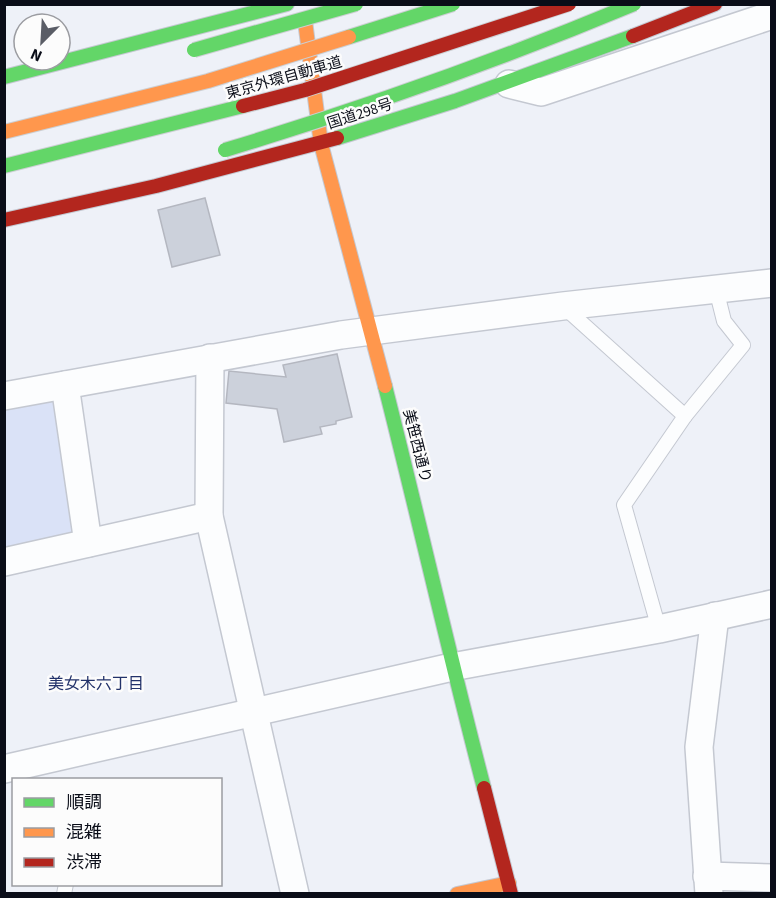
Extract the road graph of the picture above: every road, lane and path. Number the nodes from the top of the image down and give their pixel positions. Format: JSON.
{"nodes":[{"id":1,"x":287,"y":4,"type":"edge"},
{"id":2,"x":303,"y":4,"type":"edge"},
{"id":3,"x":356,"y":4,"type":"edge"},
{"id":4,"x":453,"y":4,"type":"edge"},
{"id":5,"x":569,"y":4,"type":"edge"},
{"id":6,"x":633,"y":4,"type":"edge"},
{"id":7,"x":715,"y":4,"type":"edge"},
{"id":8,"x":771,"y":15,"type":"edge"},
{"id":9,"x":183,"y":52,"type":"dead end"},
{"id":10,"x":4,"y":77,"type":"edge"},
{"id":11,"x":509,"y":84,"type":"junction"},
{"id":12,"x":4,"y":132,"type":"edge"},
{"id":13,"x":321,"y":144,"type":"junction"},
{"id":14,"x":213,"y":153,"type":"dead end"},
{"id":15,"x":4,"y":166,"type":"edge"},
{"id":16,"x":4,"y":219,"type":"edge"},
{"id":17,"x":771,"y":283,"type":"edge"},
{"id":18,"x":716,"y":289,"type":"junction"},
{"id":19,"x":563,"y":306,"type":"junction"},
{"id":20,"x":371,"y":331,"type":"junction"},
{"id":21,"x":210,"y":358,"type":"junction"},
{"id":22,"x":65,"y":385,"type":"junction"},
{"id":23,"x":4,"y":396,"type":"edge"},
{"id":24,"x":685,"y":416,"type":"junction"},
{"id":25,"x":208,"y":516,"type":"junction"},
{"id":26,"x":88,"y":543,"type":"junction"},
{"id":27,"x":4,"y":562,"type":"edge"},
{"id":28,"x":771,"y":604,"type":"edge"},
{"id":29,"x":716,"y":616,"type":"junction"},
{"id":30,"x":659,"y":629,"type":"junction"},
{"id":31,"x":452,"y":667,"type":"junction"},
{"id":32,"x":254,"y":712,"type":"junction"},
{"id":33,"x":4,"y":769,"type":"edge"},
{"id":34,"x":771,"y":878,"type":"edge"},
{"id":35,"x":708,"y":885,"type":"edge"},
{"id":36,"x":510,"y":888,"type":"edge"},
{"id":37,"x":295,"y":894,"type":"edge"},
{"id":38,"x":457,"y":894,"type":"edge"}],
"edges":[{"from":1,"to":10,"type":"main road"},
{"from":2,"to":13,"type":"main road","name":"美笹西通り"},
{"from":3,"to":9,"type":"main road","bridge":true},
{"from":4,"to":12,"type":"main road","name":"東京外環自動車道","bridge":true},
{"from":5,"to":15,"type":"main road","name":"東京外環自動車道","bridge":true},
{"from":6,"to":14,"type":"main road","bridge":true},
{"from":7,"to":11,"type":"main road","name":"国道298号"},
{"from":8,"to":11,"type":"street"},
{"from":11,"to":13,"type":"main road","name":"国道298号"},
{"from":13,"to":16,"type":"main road","name":"国道298号"},
{"from":13,"to":20,"type":"main road","name":"美笹西通り"},
{"from":17,"to":18,"type":"street"},
{"from":18,"to":19,"type":"street"},
{"from":18,"to":24,"type":"lane"},
{"from":19,"to":20,"type":"street"},
{"from":19,"to":24,"type":"lane"},
{"from":20,"to":21,"type":"street"},
{"from":20,"to":31,"type":"main road","name":"美笹西通り"},
{"from":21,"to":22,"type":"street"},
{"from":21,"to":25,"type":"street"},
{"from":22,"to":23,"type":"street"},
{"from":22,"to":26,"type":"street"},
{"from":24,"to":30,"type":"lane"},
{"from":25,"to":26,"type":"street"},
{"from":25,"to":32,"type":"street"},
{"from":26,"to":27,"type":"street"},
{"from":28,"to":29,"type":"street"},
{"from":29,"to":30,"type":"street"},
{"from":29,"to":35,"type":"street"},
{"from":30,"to":31,"type":"street"},
{"from":31,"to":32,"type":"street"},
{"from":31,"to":36,"type":"main road","name":"美笹西通り"},
{"from":32,"to":33,"type":"street"},
{"from":32,"to":37,"type":"street"},
{"from":34,"to":35,"type":"street"},
{"from":36,"to":38,"type":"main road"}]}
